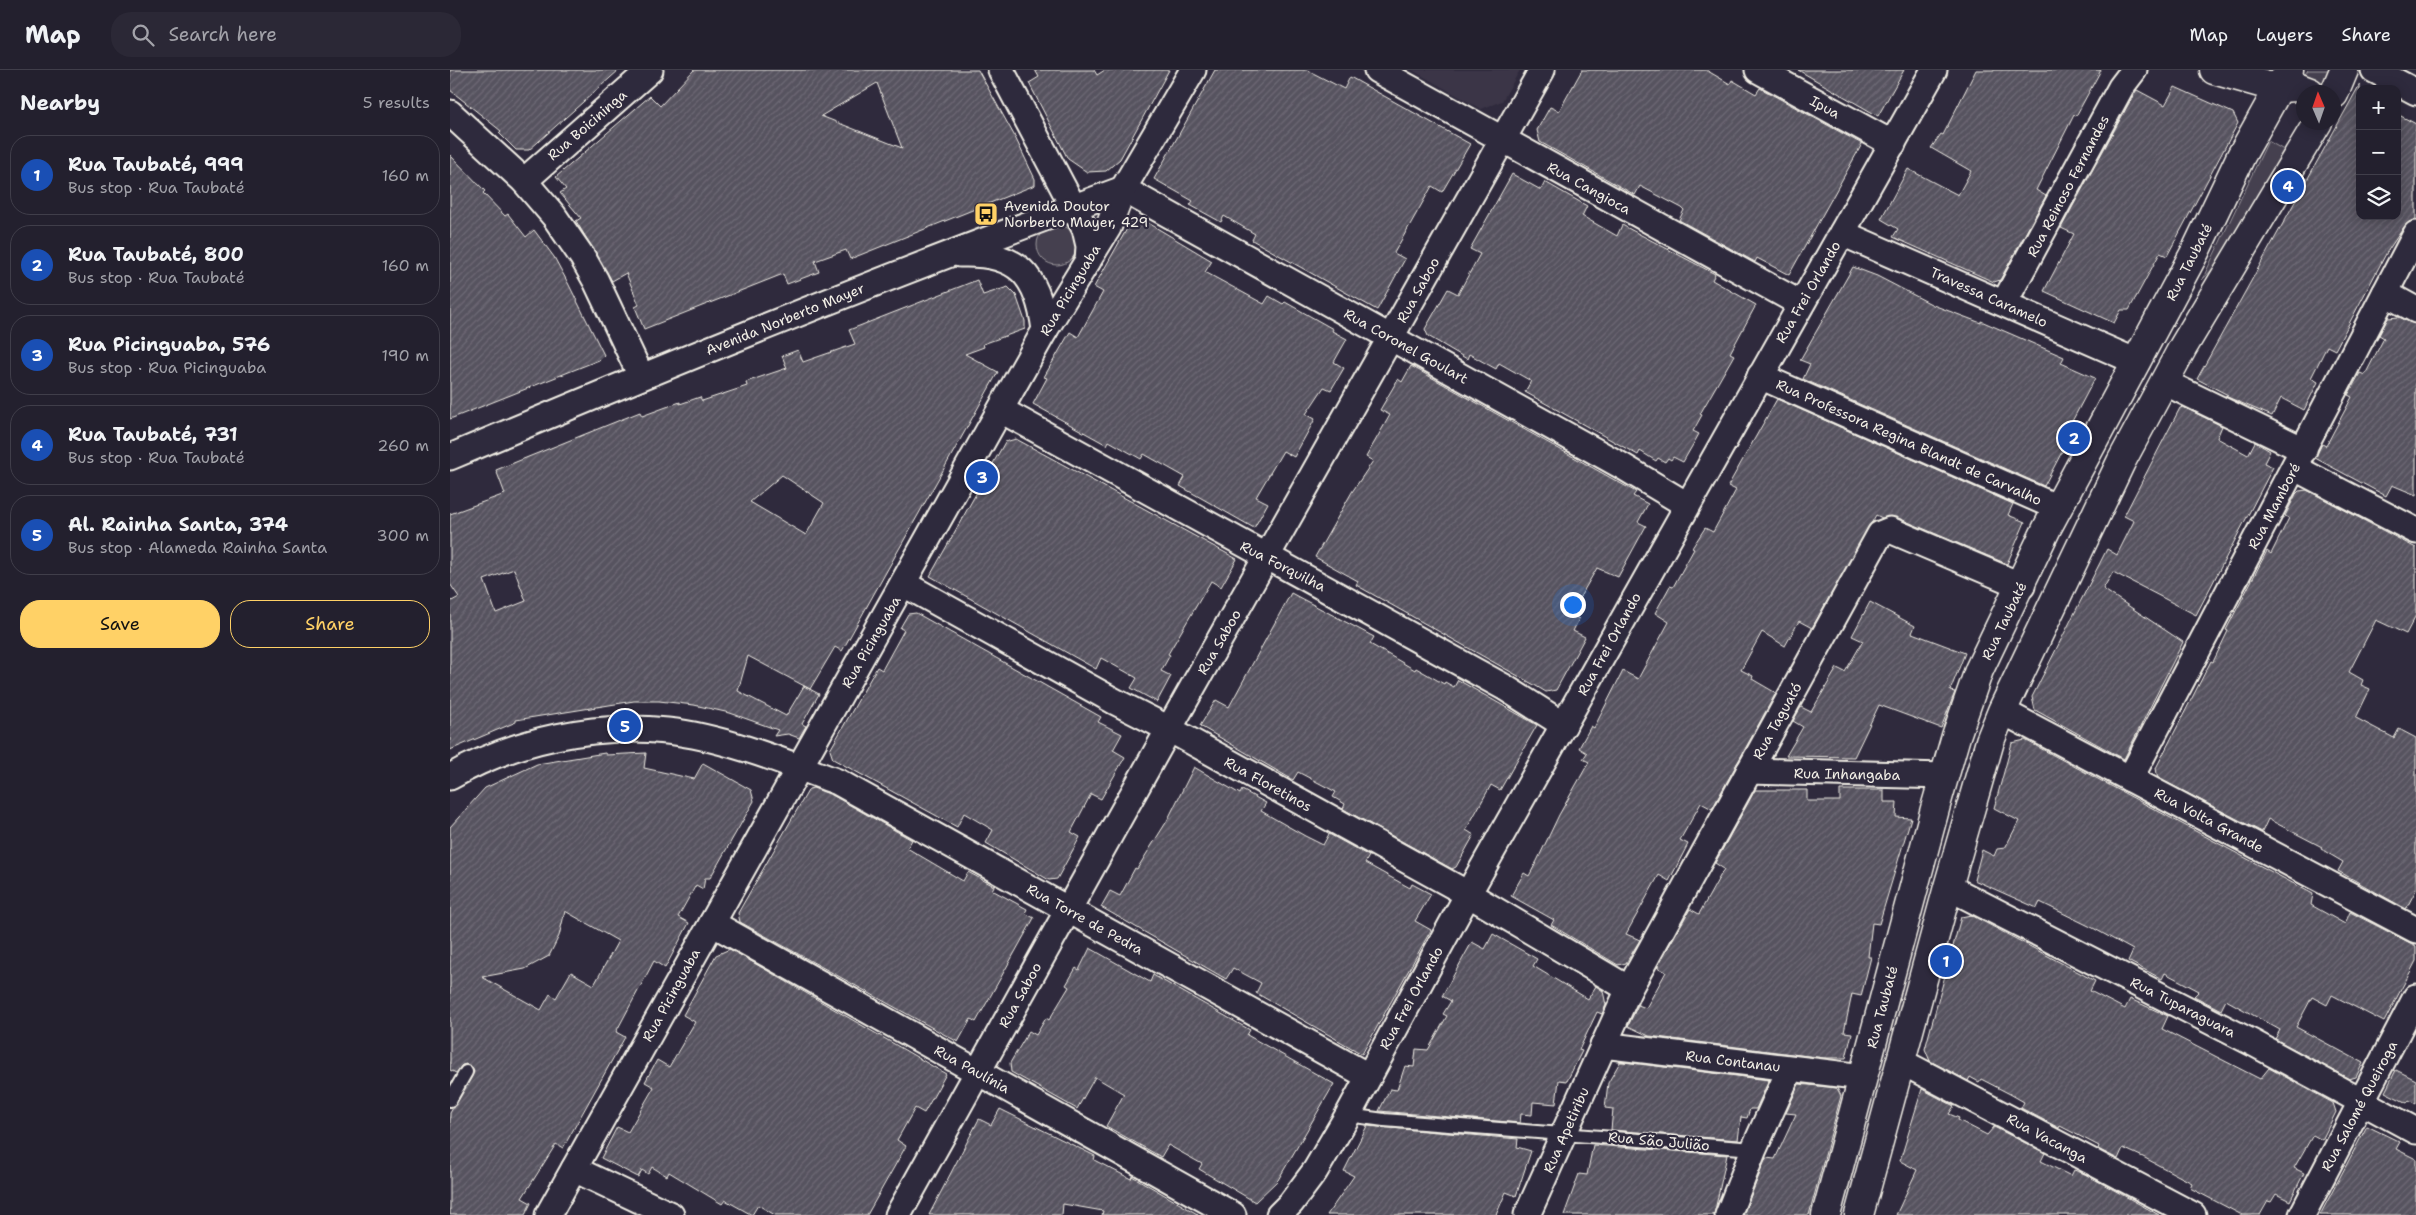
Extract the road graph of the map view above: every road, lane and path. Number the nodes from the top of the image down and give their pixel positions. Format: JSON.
{"nodes":[{"id":1,"x":650,"y":70,"type":"edge"},
{"id":2,"x":1001,"y":70,"type":"edge"},
{"id":3,"x":1193,"y":70,"type":"edge"},
{"id":4,"x":1377,"y":70,"type":"edge"},
{"id":5,"x":1542,"y":70,"type":"edge"},
{"id":6,"x":1758,"y":70,"type":"edge"},
{"id":7,"x":1934,"y":70,"type":"edge"},
{"id":8,"x":2134,"y":70,"type":"edge"},
{"id":9,"x":2344,"y":70,"type":"edge"},
{"id":10,"x":2374,"y":70,"type":"edge"},
{"id":11,"x":2216,"y":71,"type":"edge"},
{"id":12,"x":2338,"y":85,"type":"edge"},
{"id":13,"x":2296,"y":87,"type":"edge"},
{"id":14,"x":2277,"y":89,"type":"edge"},
{"id":15,"x":2416,"y":92,"type":"edge"},
{"id":16,"x":450,"y":113,"type":"edge"},
{"id":17,"x":2313,"y":130,"type":"edge"},
{"id":18,"x":1503,"y":140,"type":"junction"},
{"id":19,"x":1893,"y":144,"type":"junction"},
{"id":20,"x":524,"y":181,"type":"junction"},
{"id":21,"x":1123,"y":189,"type":"junction"},
{"id":22,"x":1072,"y":208,"type":"junction"},
{"id":23,"x":1842,"y":233,"type":"junction"},
{"id":24,"x":2416,"y":234,"type":"edge"},
{"id":25,"x":2196,"y":252,"type":"junction"},
{"id":26,"x":950,"y":254,"type":"junction"},
{"id":27,"x":1088,"y":261,"type":"junction"},
{"id":28,"x":2225,"y":278,"type":"junction"},
{"id":29,"x":2385,"y":293,"type":"junction"},
{"id":30,"x":1801,"y":304,"type":"junction"},
{"id":31,"x":2004,"y":304,"type":"junction"},
{"id":32,"x":2416,"y":310,"type":"edge"},
{"id":33,"x":1046,"y":330,"type":"junction"},
{"id":34,"x":1391,"y":338,"type":"junction"},
{"id":35,"x":2137,"y":362,"type":"junction"},
{"id":36,"x":641,"y":376,"type":"junction"},
{"id":37,"x":1760,"y":376,"type":"junction"},
{"id":38,"x":2164,"y":382,"type":"junction"},
{"id":39,"x":1001,"y":410,"type":"junction"},
{"id":40,"x":450,"y":457,"type":"edge"},
{"id":41,"x":2299,"y":459,"type":"junction"},
{"id":42,"x":1687,"y":505,"type":"junction"},
{"id":43,"x":2058,"y":508,"type":"junction"},
{"id":44,"x":2416,"y":531,"type":"edge"},
{"id":45,"x":1268,"y":557,"type":"junction"},
{"id":46,"x":904,"y":584,"type":"junction"},
{"id":47,"x":2022,"y":586,"type":"junction"},
{"id":48,"x":2002,"y":711,"type":"junction"},
{"id":49,"x":1564,"y":725,"type":"junction"},
{"id":50,"x":1169,"y":729,"type":"junction"},
{"id":51,"x":799,"y":767,"type":"junction"},
{"id":52,"x":1749,"y":771,"type":"junction"},
{"id":53,"x":1944,"y":776,"type":"junction"},
{"id":54,"x":450,"y":777,"type":"edge"},
{"id":55,"x":2130,"y":779,"type":"junction"},
{"id":56,"x":1948,"y":887,"type":"junction"},
{"id":57,"x":1468,"y":894,"type":"junction"},
{"id":58,"x":1068,"y":910,"type":"junction"},
{"id":59,"x":712,"y":923,"type":"junction"},
{"id":60,"x":2416,"y":930,"type":"edge"},
{"id":61,"x":1629,"y":989,"type":"junction"},
{"id":62,"x":2416,"y":997,"type":"edge"},
{"id":63,"x":1603,"y":1045,"type":"junction"},
{"id":64,"x":1900,"y":1061,"type":"junction"},
{"id":65,"x":1790,"y":1068,"type":"junction"},
{"id":66,"x":466,"y":1072,"type":"dead end"},
{"id":67,"x":977,"y":1072,"type":"junction"},
{"id":68,"x":1368,"y":1076,"type":"junction"},
{"id":69,"x":1863,"y":1078,"type":"junction"},
{"id":70,"x":450,"y":1100,"type":"edge"},
{"id":71,"x":2361,"y":1102,"type":"junction"},
{"id":72,"x":1348,"y":1115,"type":"junction"},
{"id":73,"x":2416,"y":1131,"type":"edge"},
{"id":74,"x":1565,"y":1134,"type":"junction"},
{"id":75,"x":1754,"y":1149,"type":"junction"},
{"id":76,"x":574,"y":1169,"type":"junction"},
{"id":77,"x":548,"y":1215,"type":"edge"},
{"id":78,"x":671,"y":1215,"type":"edge"},
{"id":79,"x":898,"y":1215,"type":"edge"},
{"id":80,"x":1233,"y":1215,"type":"edge"},
{"id":81,"x":1279,"y":1215,"type":"edge"},
{"id":82,"x":1527,"y":1215,"type":"edge"},
{"id":83,"x":1728,"y":1215,"type":"edge"},
{"id":84,"x":1826,"y":1215,"type":"edge"},
{"id":85,"x":1859,"y":1215,"type":"edge"},
{"id":86,"x":2193,"y":1215,"type":"edge"},
{"id":87,"x":2302,"y":1215,"type":"edge"}],
"edges":[{"from":1,"to":20,"type":"street","name":"Rua Boicininga"},
{"from":2,"to":22,"type":"street"},
{"from":3,"to":21,"type":"street","name":"Rua Picinguaba"},
{"from":4,"to":18,"type":"street","name":"Rua Cangioca"},
{"from":5,"to":18,"type":"street","name":"Rua Saboo"},
{"from":6,"to":19,"type":"street","name":"Ipua"},
{"from":7,"to":19,"type":"street","name":"Rua Frei Orlando"},
{"from":8,"to":31,"type":"street","name":"Rua Reinoso Fernandes"},
{"from":9,"to":12,"type":"main road"},
{"from":10,"to":15,"type":"street"},
{"from":11,"to":14,"type":"main road"},
{"from":13,"to":14,"type":"main road"},
{"from":14,"to":25,"type":"main road","name":"Rua Taubaté"},
{"from":16,"to":20,"type":"street"},
{"from":17,"to":28,"type":"main road"},
{"from":18,"to":30,"type":"street","name":"Rua Cangioca"},
{"from":18,"to":34,"type":"street","name":"Rua Saboo"},
{"from":19,"to":23,"type":"street","name":"Rua Frei Orlando"},
{"from":20,"to":36,"type":"street"},
{"from":21,"to":22,"type":"street","name":"Avenida Norberto Mayer"},
{"from":21,"to":27,"type":"street","name":"Rua Picinguaba"},
{"from":21,"to":34,"type":"street","name":"Rua Coronel Goulart"},
{"from":22,"to":26,"type":"street","name":"Avenida Norberto Mayer"},
{"from":22,"to":27,"type":"street"},
{"from":23,"to":30,"type":"street","name":"Rua Frei Orlando"},
{"from":23,"to":31,"type":"street","name":"Travessa Caramelo"},
{"from":24,"to":29,"type":"street","name":"Rua Mamboré"},
{"from":25,"to":28,"type":"main road"},
{"from":25,"to":35,"type":"main road","name":"Rua Taubaté"},
{"from":26,"to":33,"type":"street"},
{"from":26,"to":36,"type":"street","name":"Avenida Norberto Mayer"},
{"from":27,"to":33,"type":"street","name":"Rua Picinguaba"},
{"from":28,"to":38,"type":"main road"},
{"from":29,"to":32,"type":"street"},
{"from":29,"to":41,"type":"street","name":"Rua Mamboré"},
{"from":30,"to":37,"type":"street","name":"Rua Frei Orlando"},
{"from":31,"to":35,"type":"street","name":"Travessa Caramelo"},
{"from":33,"to":39,"type":"street","name":"Rua Picinguaba"},
{"from":34,"to":42,"type":"street","name":"Rua Coronel Goulart"},
{"from":34,"to":45,"type":"street","name":"Rua Saboo"},
{"from":35,"to":43,"type":"main road","name":"Rua Taubaté"},
{"from":36,"to":40,"type":"street","name":"Avenida Norberto Mayer"},
{"from":37,"to":42,"type":"street","name":"Rua Frei Orlando"},
{"from":37,"to":43,"type":"street","name":"Rua Professora Regina Blandt de Carvalho"},
{"from":38,"to":41,"type":"street"},
{"from":38,"to":48,"type":"main road"},
{"from":39,"to":45,"type":"street","name":"Rua Forquilha"},
{"from":39,"to":46,"type":"street","name":"Rua Picinguaba"},
{"from":41,"to":44,"type":"street"},
{"from":41,"to":55,"type":"street","name":"Rua Mamboré"},
{"from":42,"to":49,"type":"street","name":"Rua Frei Orlando"},
{"from":43,"to":47,"type":"main road","name":"Rua Taubaté"},
{"from":45,"to":49,"type":"street","name":"Rua Forquilha"},
{"from":45,"to":50,"type":"street","name":"Rua Saboo"},
{"from":46,"to":50,"type":"street","name":"Rua Floretinos"},
{"from":46,"to":51,"type":"street","name":"Rua Picinguaba"},
{"from":47,"to":52,"type":"street","name":"Rua Taguató"},
{"from":47,"to":53,"type":"main road","name":"Rua Taubaté"},
{"from":48,"to":55,"type":"street","name":"Rua Volta Grande"},
{"from":48,"to":56,"type":"main road"},
{"from":49,"to":57,"type":"street","name":"Rua Frei Orlando"},
{"from":50,"to":57,"type":"street","name":"Rua Floretinos"},
{"from":50,"to":58,"type":"street","name":"Rua Saboo"},
{"from":51,"to":54,"type":"street","name":"Rua Torre de Pedra"},
{"from":51,"to":58,"type":"street","name":"Rua Torre de Pedra"},
{"from":51,"to":59,"type":"street","name":"Rua Picinguaba"},
{"from":52,"to":53,"type":"street","name":"Rua Inhangaba"},
{"from":52,"to":61,"type":"street","name":"Rua Taguató"},
{"from":53,"to":69,"type":"main road","name":"Rua Taubaté"},
{"from":55,"to":60,"type":"street","name":"Rua Volta Grande"},
{"from":56,"to":64,"type":"main road"},
{"from":56,"to":71,"type":"street","name":"Rua Tuparaguara"},
{"from":57,"to":61,"type":"street","name":"Rua Floretinos"},
{"from":57,"to":68,"type":"street","name":"Rua Frei Orlando"},
{"from":58,"to":67,"type":"street","name":"Rua Saboo"},
{"from":58,"to":68,"type":"street","name":"Rua Torre de Pedra"},
{"from":59,"to":67,"type":"street","name":"Rua Paulínia"},
{"from":59,"to":76,"type":"street","name":"Rua Picinguaba"},
{"from":61,"to":63,"type":"street","name":"Rua Taguató"},
{"from":62,"to":71,"type":"street","name":"Rua Salomé Queiroga"},
{"from":63,"to":65,"type":"street","name":"Rua Contanau"},
{"from":63,"to":74,"type":"street","name":"Rua Apetiribu"},
{"from":64,"to":85,"type":"main road"},
{"from":64,"to":86,"type":"street","name":"Rua Vacanga"},
{"from":65,"to":69,"type":"street","name":"Rua Contanau"},
{"from":65,"to":75,"type":"street"},
{"from":66,"to":70,"type":"lane"},
{"from":67,"to":79,"type":"street","name":"Rua Saboo"},
{"from":67,"to":80,"type":"street","name":"Rua Paulínia"},
{"from":68,"to":72,"type":"street","name":"Rua Frei Orlando"},
{"from":69,"to":84,"type":"main road","name":"Rua Taubaté"},
{"from":71,"to":73,"type":"street","name":"Rua Tuparaguara"},
{"from":71,"to":87,"type":"street","name":"Rua Salomé Queiroga"},
{"from":72,"to":74,"type":"lane","name":"Rua São Julião"},
{"from":72,"to":81,"type":"street","name":"Rua Frei Orlando"},
{"from":74,"to":75,"type":"lane","name":"Rua São Julião"},
{"from":74,"to":82,"type":"street","name":"Rua Apetiribu"},
{"from":75,"to":83,"type":"street"},
{"from":76,"to":77,"type":"street","name":"Rua Picinguaba"},
{"from":76,"to":78,"type":"street"}]}
